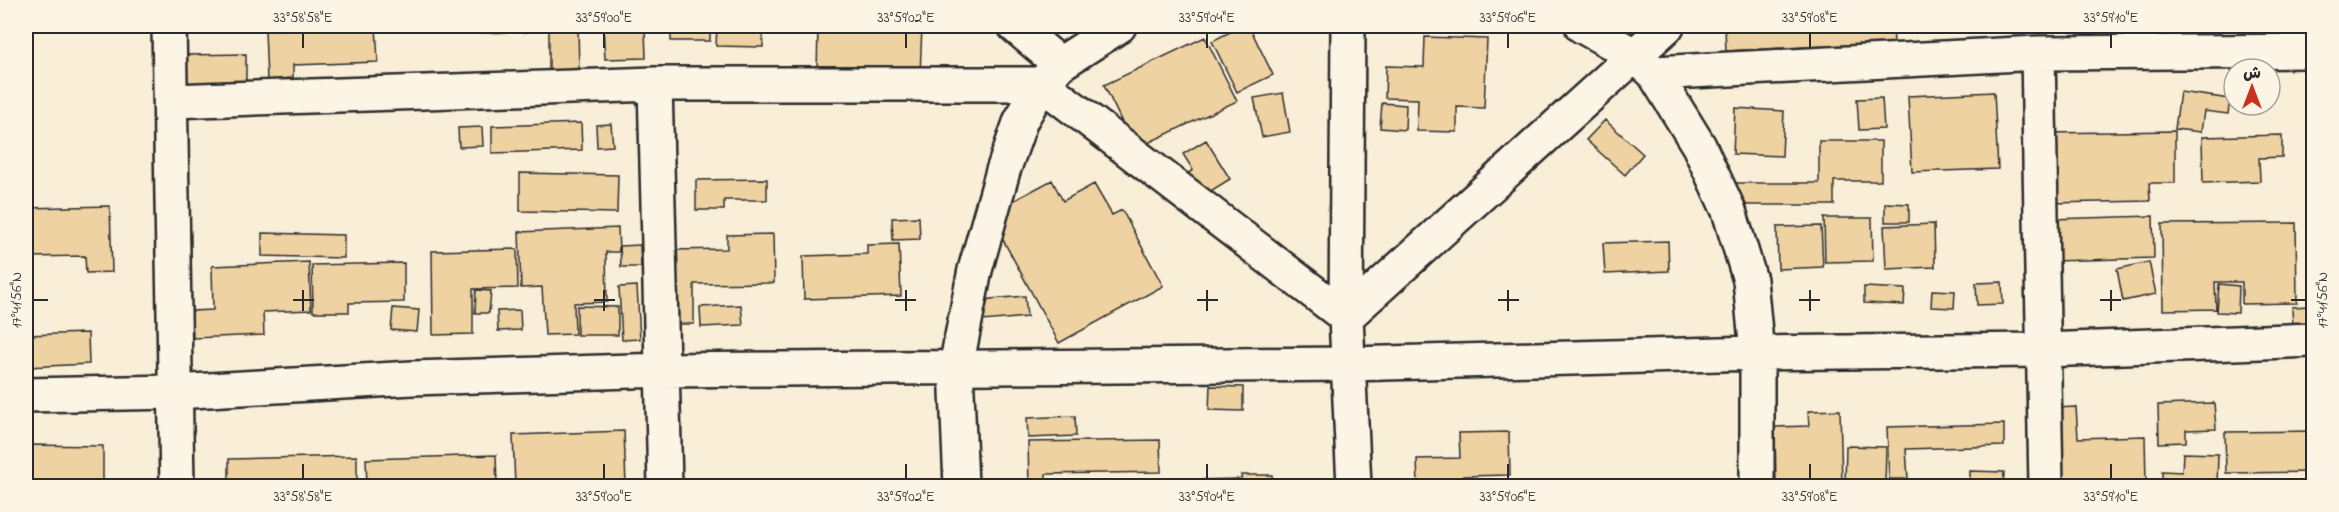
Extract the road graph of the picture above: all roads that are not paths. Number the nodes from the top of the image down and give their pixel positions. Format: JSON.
{"nodes":[{"id":1,"x":169,"y":26,"type":"edge"},
{"id":2,"x":1016,"y":26,"type":"edge"},
{"id":3,"x":1119,"y":26,"type":"edge"},
{"id":4,"x":1348,"y":26,"type":"edge"},
{"id":5,"x":1582,"y":26,"type":"edge"},
{"id":6,"x":1667,"y":26,"type":"edge"},
{"id":7,"x":2313,"y":51,"type":"edge"},
{"id":8,"x":2038,"y":53,"type":"junction"},
{"id":9,"x":1644,"y":64,"type":"junction"},
{"id":10,"x":1051,"y":74,"type":"junction"},
{"id":11,"x":655,"y":84,"type":"junction"},
{"id":12,"x":171,"y":100,"type":"junction"},
{"id":13,"x":1346,"y":317,"type":"junction"},
{"id":14,"x":2313,"y":340,"type":"edge"},
{"id":15,"x":2043,"y":350,"type":"junction"},
{"id":16,"x":1757,"y":353,"type":"junction"},
{"id":17,"x":1349,"y":364,"type":"junction"},
{"id":18,"x":956,"y":366,"type":"junction"},
{"id":19,"x":662,"y":370,"type":"junction"},
{"id":20,"x":175,"y":392,"type":"junction"},
{"id":21,"x":26,"y":395,"type":"edge"},
{"id":22,"x":177,"y":486,"type":"edge"},
{"id":23,"x":665,"y":486,"type":"edge"},
{"id":24,"x":961,"y":486,"type":"edge"},
{"id":25,"x":1354,"y":486,"type":"edge"},
{"id":26,"x":1757,"y":486,"type":"edge"},
{"id":27,"x":2046,"y":486,"type":"edge"}],
"edges":[{"from":1,"to":12,"type":"street"},
{"from":2,"to":10,"type":"street"},
{"from":3,"to":10,"type":"street"},
{"from":4,"to":13,"type":"street"},
{"from":5,"to":9,"type":"street"},
{"from":6,"to":9,"type":"street"},
{"from":7,"to":8,"type":"street"},
{"from":8,"to":9,"type":"street"},
{"from":8,"to":15,"type":"street"},
{"from":9,"to":13,"type":"street"},
{"from":9,"to":16,"type":"street"},
{"from":10,"to":11,"type":"street"},
{"from":10,"to":13,"type":"street"},
{"from":10,"to":18,"type":"street"},
{"from":11,"to":12,"type":"street"},
{"from":11,"to":19,"type":"street"},
{"from":12,"to":20,"type":"street"},
{"from":13,"to":17,"type":"street"},
{"from":14,"to":15,"type":"street"},
{"from":15,"to":16,"type":"street"},
{"from":15,"to":27,"type":"street"},
{"from":16,"to":17,"type":"street"},
{"from":16,"to":26,"type":"street"},
{"from":17,"to":18,"type":"street"},
{"from":17,"to":25,"type":"street"},
{"from":18,"to":19,"type":"street"},
{"from":18,"to":24,"type":"street"},
{"from":19,"to":20,"type":"street"},
{"from":19,"to":23,"type":"street"},
{"from":20,"to":21,"type":"street"},
{"from":20,"to":22,"type":"street"}]}
